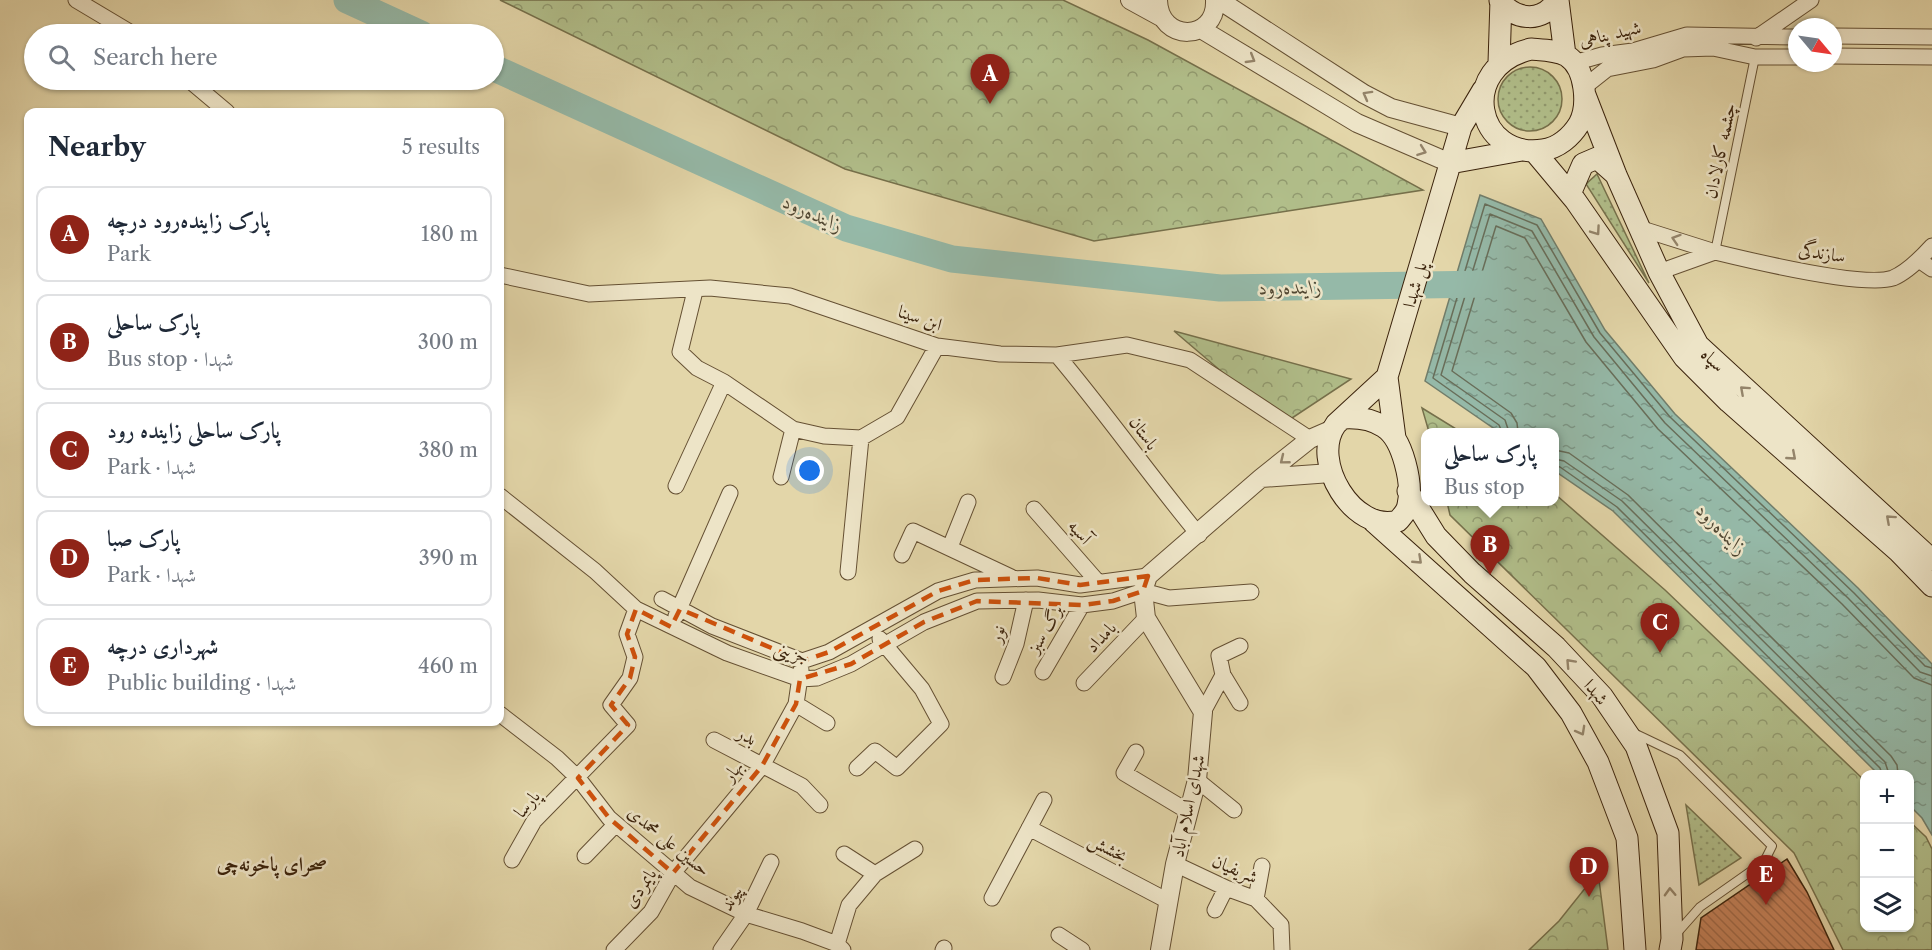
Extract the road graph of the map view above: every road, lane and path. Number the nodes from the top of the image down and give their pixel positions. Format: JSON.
{"nodes":[{"id":1,"x":76,"y":0,"type":"edge"},
{"id":2,"x":1130,"y":0,"type":"edge"},
{"id":3,"x":1217,"y":0,"type":"edge"},
{"id":4,"x":1499,"y":0,"type":"edge"},
{"id":5,"x":1558,"y":0,"type":"edge"},
{"id":6,"x":1811,"y":0,"type":"edge"},
{"id":7,"x":1160,"y":9,"type":"edge"},
{"id":8,"x":116,"y":24,"type":"edge"},
{"id":9,"x":1201,"y":29,"type":"junction"},
{"id":10,"x":1842,"y":36,"type":"edge"},
{"id":11,"x":1788,"y":37,"type":"edge"},
{"id":12,"x":1932,"y":37,"type":"edge"},
{"id":13,"x":1756,"y":38,"type":"junction"},
{"id":14,"x":1602,"y":55,"type":"junction"},
{"id":15,"x":1842,"y":56,"type":"edge"},
{"id":16,"x":1755,"y":57,"type":"junction"},
{"id":17,"x":1788,"y":57,"type":"edge"},
{"id":18,"x":1932,"y":57,"type":"edge"},
{"id":19,"x":1570,"y":59,"type":"junction"},
{"id":20,"x":1499,"y":63,"type":"junction"},
{"id":21,"x":1604,"y":71,"type":"junction"},
{"id":22,"x":201,"y":90,"type":"edge"},
{"id":23,"x":1483,"y":90,"type":"junction"},
{"id":24,"x":1584,"y":91,"type":"junction"},
{"id":25,"x":222,"y":108,"type":"edge"},
{"id":26,"x":1461,"y":128,"type":"junction"},
{"id":27,"x":1528,"y":151,"type":"junction"},
{"id":28,"x":1450,"y":163,"type":"junction"},
{"id":29,"x":1616,"y":175,"type":"junction"},
{"id":30,"x":1570,"y":194,"type":"junction"},
{"id":31,"x":1639,"y":228,"type":"junction"},
{"id":32,"x":1932,"y":246,"type":"edge"},
{"id":33,"x":1715,"y":252,"type":"junction"},
{"id":34,"x":1919,"y":260,"type":"junction"},
{"id":35,"x":1932,"y":269,"type":"edge"},
{"id":36,"x":1659,"y":272,"type":"junction"},
{"id":37,"x":504,"y":276,"type":"edge"},
{"id":38,"x":695,"y":291,"type":"junction"},
{"id":39,"x":937,"y":346,"type":"junction"},
{"id":40,"x":1056,"y":355,"type":"junction"},
{"id":41,"x":1387,"y":377,"type":"junction"},
{"id":42,"x":724,"y":382,"type":"junction"},
{"id":43,"x":1338,"y":424,"type":"junction"},
{"id":44,"x":793,"y":429,"type":"junction"},
{"id":45,"x":861,"y":438,"type":"junction"},
{"id":46,"x":1395,"y":438,"type":"junction"},
{"id":47,"x":1310,"y":439,"type":"junction"},
{"id":48,"x":1331,"y":473,"type":"junction"},
{"id":49,"x":781,"y":477,"type":"dead end"},
{"id":50,"x":1262,"y":478,"type":"junction"},
{"id":51,"x":676,"y":486,"type":"dead end"},
{"id":52,"x":1408,"y":491,"type":"junction"},
{"id":53,"x":730,"y":493,"type":"dead end"},
{"id":54,"x":504,"y":499,"type":"edge"},
{"id":55,"x":968,"y":502,"type":"dead end"},
{"id":56,"x":1034,"y":509,"type":"dead end"},
{"id":57,"x":1374,"y":522,"type":"junction"},
{"id":58,"x":1199,"y":535,"type":"junction"},
{"id":59,"x":950,"y":547,"type":"junction"},
{"id":60,"x":902,"y":555,"type":"dead end"},
{"id":61,"x":1932,"y":560,"type":"edge"},
{"id":62,"x":848,"y":572,"type":"dead end"},
{"id":63,"x":1012,"y":578,"type":"junction"},
{"id":64,"x":1097,"y":580,"type":"junction"},
{"id":65,"x":1145,"y":584,"type":"junction"},
{"id":66,"x":1932,"y":586,"type":"edge"},
{"id":67,"x":938,"y":591,"type":"junction"},
{"id":68,"x":1251,"y":592,"type":"dead end"},
{"id":69,"x":662,"y":599,"type":"dead end"},
{"id":70,"x":1026,"y":600,"type":"junction"},
{"id":71,"x":1082,"y":605,"type":"junction"},
{"id":72,"x":636,"y":609,"type":"junction"},
{"id":73,"x":680,"y":609,"type":"junction"},
{"id":74,"x":946,"y":611,"type":"junction"},
{"id":75,"x":1146,"y":618,"type":"junction"},
{"id":76,"x":671,"y":627,"type":"junction"},
{"id":77,"x":872,"y":629,"type":"junction"},
{"id":78,"x":885,"y":646,"type":"junction"},
{"id":79,"x":1240,"y":646,"type":"dead end"},
{"id":80,"x":802,"y":661,"type":"junction"},
{"id":81,"x":1043,"y":672,"type":"dead end"},
{"id":82,"x":1223,"y":675,"type":"junction"},
{"id":83,"x":1003,"y":677,"type":"dead end"},
{"id":84,"x":800,"y":679,"type":"junction"},
{"id":85,"x":1084,"y":682,"type":"dead end"},
{"id":86,"x":1240,"y":703,"type":"dead end"},
{"id":87,"x":796,"y":704,"type":"junction"},
{"id":88,"x":1203,"y":712,"type":"junction"},
{"id":89,"x":504,"y":717,"type":"edge"},
{"id":90,"x":826,"y":723,"type":"dead end"},
{"id":91,"x":1624,"y":728,"type":"junction"},
{"id":92,"x":714,"y":741,"type":"dead end"},
{"id":93,"x":1136,"y":752,"type":"dead end"},
{"id":94,"x":762,"y":766,"type":"junction"},
{"id":95,"x":857,"y":768,"type":"dead end"},
{"id":96,"x":578,"y":778,"type":"junction"},
{"id":97,"x":1197,"y":780,"type":"junction"},
{"id":98,"x":1044,"y":800,"type":"dead end"},
{"id":99,"x":820,"y":805,"type":"dead end"},
{"id":100,"x":1234,"y":810,"type":"dead end"},
{"id":101,"x":1189,"y":812,"type":"junction"},
{"id":102,"x":616,"y":824,"type":"junction"},
{"id":103,"x":1029,"y":828,"type":"junction"},
{"id":104,"x":915,"y":849,"type":"dead end"},
{"id":105,"x":844,"y":854,"type":"dead end"},
{"id":106,"x":585,"y":856,"type":"dead end"},
{"id":107,"x":512,"y":860,"type":"dead end"},
{"id":108,"x":771,"y":862,"type":"dead end"},
{"id":109,"x":1176,"y":864,"type":"junction"},
{"id":110,"x":1262,"y":866,"type":"dead end"},
{"id":111,"x":673,"y":873,"type":"junction"},
{"id":112,"x":875,"y":874,"type":"junction"},
{"id":113,"x":1226,"y":888,"type":"junction"},
{"id":114,"x":992,"y":898,"type":"dead end"},
{"id":115,"x":1256,"y":899,"type":"junction"},
{"id":116,"x":1168,"y":902,"type":"junction"},
{"id":117,"x":1215,"y":910,"type":"dead end"},
{"id":118,"x":746,"y":914,"type":"junction"},
{"id":119,"x":1059,"y":935,"type":"dead end"},
{"id":120,"x":1671,"y":944,"type":"edge"},
{"id":121,"x":840,"y":947,"type":"edge"},
{"id":122,"x":614,"y":950,"type":"edge"},
{"id":123,"x":721,"y":950,"type":"edge"},
{"id":124,"x":1082,"y":950,"type":"edge"},
{"id":125,"x":1160,"y":950,"type":"edge"},
{"id":126,"x":1282,"y":950,"type":"edge"},
{"id":127,"x":1635,"y":950,"type":"edge"}],
"edges":[{"from":1,"to":8,"type":"street"},
{"from":2,"to":7,"type":"street"},
{"from":3,"to":9,"type":"street"},
{"from":26,"to":3,"type":"street","one_way":true},
{"from":4,"to":5,"type":"main road"},
{"from":4,"to":20,"type":"main road"},
{"from":5,"to":19,"type":"main road"},
{"from":6,"to":13,"type":"street"},
{"from":7,"to":9,"type":"street"},
{"from":9,"to":28,"type":"street","one_way":true},
{"from":10,"to":12,"type":"street"},
{"from":11,"to":13,"type":"street","name":"شهید پناهی"},
{"from":13,"to":14,"type":"street","name":"شهید پناهی"},
{"from":13,"to":16,"type":"street"},
{"from":14,"to":19,"type":"street","name":"شهید پناهی"},
{"from":14,"to":21,"type":"street"},
{"from":15,"to":18,"type":"street"},
{"from":16,"to":17,"type":"street"},
{"from":16,"to":21,"type":"street"},
{"from":16,"to":33,"type":"lane","name":"چشمه کارلادان"},
{"from":19,"to":20,"type":"main road"},
{"from":19,"to":24,"type":"main road"},
{"from":20,"to":23,"type":"main road"},
{"from":21,"to":24,"type":"street"},
{"from":22,"to":25,"type":"street"},
{"from":23,"to":26,"type":"main road","name":"پل شهدا"},
{"from":23,"to":27,"type":"main road"},
{"from":24,"to":27,"type":"main road"},
{"from":24,"to":29,"type":"main road","name":"سپاه"},
{"from":26,"to":28,"type":"main road","name":"پل شهدا"},
{"from":27,"to":28,"type":"main road"},
{"from":27,"to":30,"type":"main road","name":"سپاه"},
{"from":28,"to":41,"type":"main road","name":"پل شهدا"},
{"from":29,"to":30,"type":"main road"},
{"from":29,"to":31,"type":"main road","name":"سپاه"},
{"from":30,"to":66,"type":"main road","name":"سپاه","one_way":true},
{"from":33,"to":31,"type":"street","name":"سازندگی","one_way":true},
{"from":31,"to":36,"type":"main road","name":"سپاه"},
{"from":32,"to":34,"type":"street","name":"سازندگی"},
{"from":33,"to":34,"type":"street","name":"سازندگی"},
{"from":33,"to":36,"type":"street"},
{"from":34,"to":35,"type":"street"},
{"from":61,"to":36,"type":"main road","name":"سپاه","one_way":true},
{"from":37,"to":38,"type":"street","name":"ابن سینا"},
{"from":38,"to":39,"type":"street","name":"ابن سینا"},
{"from":38,"to":42,"type":"street"},
{"from":39,"to":40,"type":"street","name":"ابن سینا"},
{"from":39,"to":45,"type":"street"},
{"from":40,"to":47,"type":"street","name":"ابن سینا"},
{"from":40,"to":58,"type":"street","name":"باستان"},
{"from":41,"to":43,"type":"main road"},
{"from":41,"to":46,"type":"main road"},
{"from":42,"to":44,"type":"street"},
{"from":42,"to":51,"type":"street"},
{"from":43,"to":46,"type":"main road"},
{"from":43,"to":47,"type":"street"},
{"from":43,"to":48,"type":"main road"},
{"from":44,"to":45,"type":"street"},
{"from":44,"to":49,"type":"street"},
{"from":45,"to":62,"type":"street"},
{"from":46,"to":52,"type":"main road"},
{"from":47,"to":50,"type":"street","one_way":true},
{"from":48,"to":50,"type":"street"},
{"from":48,"to":57,"type":"main road"},
{"from":50,"to":58,"type":"street"},
{"from":52,"to":57,"type":"main road"},
{"from":91,"to":52,"type":"main road","name":"شهدا","one_way":true},
{"from":53,"to":73,"type":"street"},
{"from":54,"to":72,"type":"street","name":"جزینی"},
{"from":55,"to":59,"type":"street"},
{"from":56,"to":64,"type":"street","name":"آسیه"},
{"from":57,"to":127,"type":"main road","name":"شهدا","one_way":true},
{"from":58,"to":65,"type":"street"},
{"from":59,"to":60,"type":"street"},
{"from":59,"to":63,"type":"street"},
{"from":63,"to":64,"type":"street"},
{"from":63,"to":67,"type":"street"},
{"from":64,"to":65,"type":"street"},
{"from":65,"to":68,"type":"street"},
{"from":65,"to":71,"type":"street","name":"جزینی"},
{"from":65,"to":75,"type":"street"},
{"from":67,"to":74,"type":"street"},
{"from":67,"to":77,"type":"street"},
{"from":69,"to":73,"type":"street"},
{"from":70,"to":71,"type":"street","name":"جزینی"},
{"from":70,"to":74,"type":"street","name":"جزینی"},
{"from":70,"to":83,"type":"street","name":"نور"},
{"from":71,"to":81,"type":"street","name":"برگ سبز"},
{"from":72,"to":76,"type":"street","name":"جزینی"},
{"from":72,"to":96,"type":"street","name":"پارسا"},
{"from":73,"to":76,"type":"street"},
{"from":73,"to":80,"type":"street"},
{"from":74,"to":78,"type":"street","name":"جزینی"},
{"from":75,"to":85,"type":"street","name":"بامداد"},
{"from":75,"to":88,"type":"street"},
{"from":76,"to":84,"type":"street","name":"جزینی"},
{"from":77,"to":78,"type":"street"},
{"from":77,"to":80,"type":"street"},
{"from":78,"to":84,"type":"street","name":"جزینی"},
{"from":78,"to":95,"type":"street"},
{"from":79,"to":82,"type":"street"},
{"from":80,"to":84,"type":"street","name":"بهار"},
{"from":82,"to":86,"type":"street"},
{"from":82,"to":88,"type":"street"},
{"from":84,"to":87,"type":"street","name":"بهار"},
{"from":87,"to":90,"type":"street"},
{"from":87,"to":94,"type":"street","name":"بهار"},
{"from":88,"to":97,"type":"street","name":"شهدای اسلام آباد"},
{"from":89,"to":96,"type":"street","name":"حسین علی محمدی"},
{"from":120,"to":91,"type":"main road","name":"شهدا","one_way":true},
{"from":91,"to":120,"type":"lane"},
{"from":92,"to":94,"type":"street","name":"بدر"},
{"from":93,"to":101,"type":"street"},
{"from":94,"to":99,"type":"street","name":"بدر"},
{"from":94,"to":111,"type":"street","name":"بهار"},
{"from":96,"to":102,"type":"street","name":"حسین علی محمدی"},
{"from":96,"to":107,"type":"street","name":"پارسا"},
{"from":97,"to":100,"type":"street"},
{"from":97,"to":101,"type":"street","name":"شهدای اسلام آباد"},
{"from":98,"to":103,"type":"street"},
{"from":101,"to":109,"type":"street","name":"شهدای اسلام آباد"},
{"from":102,"to":106,"type":"street"},
{"from":102,"to":111,"type":"street","name":"حسین علی محمدی"},
{"from":103,"to":114,"type":"street"},
{"from":103,"to":116,"type":"street","name":"بخشش"},
{"from":104,"to":112,"type":"street"},
{"from":105,"to":112,"type":"street"},
{"from":108,"to":118,"type":"street","name":"پیوند"},
{"from":109,"to":113,"type":"street","name":"شریفیان"},
{"from":109,"to":116,"type":"street","name":"شهدای اسلام آباد"},
{"from":110,"to":115,"type":"street"},
{"from":111,"to":118,"type":"street","name":"حسین علی محمدی"},
{"from":111,"to":122,"type":"street","name":"پایمردی"},
{"from":112,"to":121,"type":"street"},
{"from":113,"to":115,"type":"street","name":"شریفیان"},
{"from":113,"to":117,"type":"street"},
{"from":115,"to":126,"type":"street","name":"شریفیان"},
{"from":116,"to":125,"type":"street","name":"شهدای اسلام آباد"},
{"from":118,"to":121,"type":"street","name":"حسین علی محمدی"},
{"from":118,"to":123,"type":"street","name":"پیوند"},
{"from":119,"to":124,"type":"street"}]}
